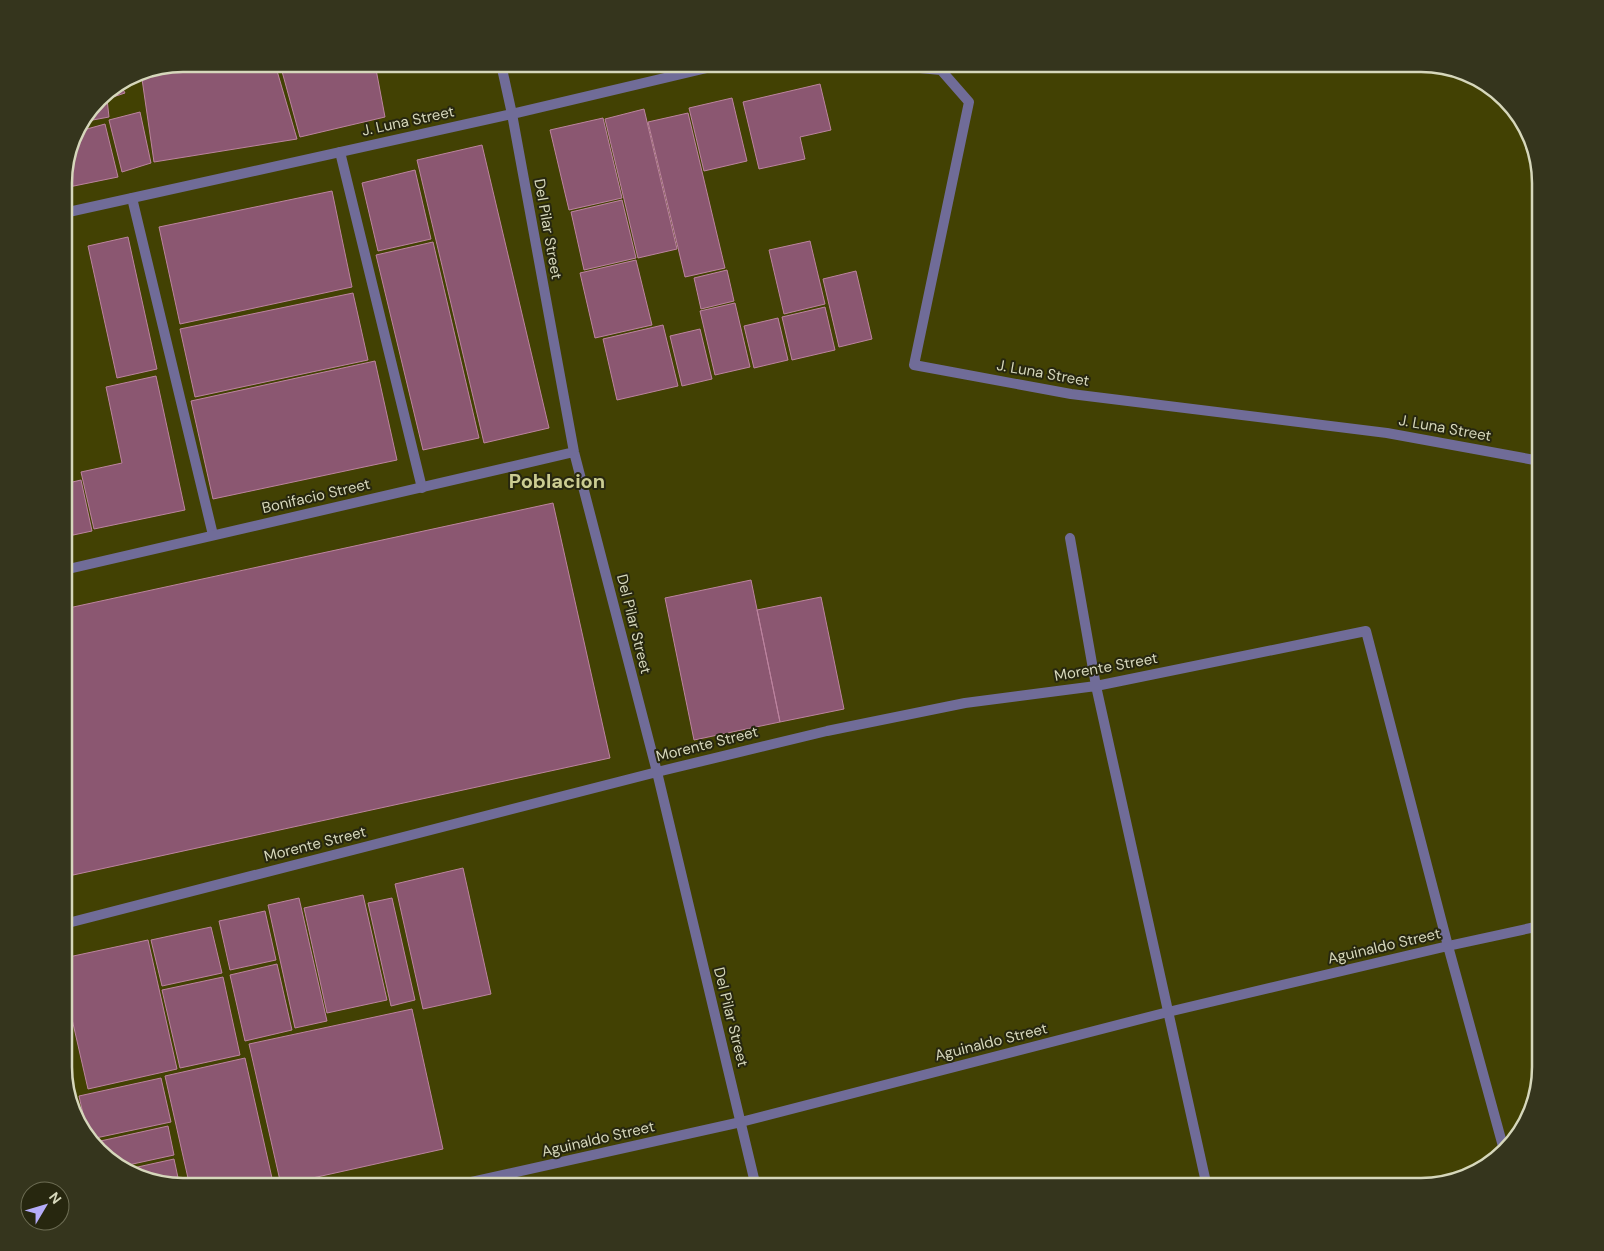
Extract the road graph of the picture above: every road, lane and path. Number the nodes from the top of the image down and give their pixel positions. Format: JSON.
{"nodes":[{"id":1,"x":503,"y":73,"type":"edge"},
{"id":2,"x":686,"y":73,"type":"edge"},
{"id":3,"x":947,"y":73,"type":"edge"},
{"id":4,"x":512,"y":114,"type":"junction"},
{"id":5,"x":340,"y":152,"type":"junction"},
{"id":6,"x":132,"y":198,"type":"junction"},
{"id":7,"x":73,"y":210,"type":"edge"},
{"id":8,"x":574,"y":452,"type":"junction"},
{"id":9,"x":1532,"y":460,"type":"edge"},
{"id":10,"x":422,"y":488,"type":"junction"},
{"id":11,"x":213,"y":535,"type":"junction"},
{"id":12,"x":1070,"y":538,"type":"dead end"},
{"id":13,"x":73,"y":568,"type":"edge"},
{"id":14,"x":1096,"y":686,"type":"junction"},
{"id":15,"x":657,"y":772,"type":"junction"},
{"id":16,"x":73,"y":922,"type":"edge"},
{"id":17,"x":1532,"y":928,"type":"edge"},
{"id":18,"x":1448,"y":946,"type":"junction"},
{"id":19,"x":1168,"y":1012,"type":"junction"},
{"id":20,"x":741,"y":1122,"type":"junction"},
{"id":21,"x":1502,"y":1143,"type":"edge"},
{"id":22,"x":489,"y":1178,"type":"edge"},
{"id":23,"x":754,"y":1178,"type":"edge"},
{"id":24,"x":1205,"y":1178,"type":"edge"}],
"edges":[{"from":1,"to":4,"type":"street","name":"Del Pilar Street"},
{"from":2,"to":4,"type":"street","name":"J. Luna Street"},
{"from":3,"to":9,"type":"street","name":"J. Luna Street"},
{"from":4,"to":5,"type":"street","name":"J. Luna Street"},
{"from":4,"to":8,"type":"street","name":"Del Pilar Street"},
{"from":5,"to":6,"type":"street","name":"J. Luna Street"},
{"from":5,"to":10,"type":"street"},
{"from":6,"to":7,"type":"street","name":"J. Luna Street"},
{"from":6,"to":11,"type":"street"},
{"from":8,"to":10,"type":"street","name":"Bonifacio Street"},
{"from":8,"to":15,"type":"street","name":"Del Pilar Street"},
{"from":10,"to":11,"type":"street","name":"Bonifacio Street"},
{"from":11,"to":13,"type":"street","name":"Bonifacio Street"},
{"from":12,"to":14,"type":"street"},
{"from":14,"to":15,"type":"street","name":"Morente Street"},
{"from":14,"to":18,"type":"street","name":"Morente Street"},
{"from":14,"to":19,"type":"street"},
{"from":15,"to":16,"type":"street","name":"Morente Street"},
{"from":15,"to":20,"type":"street","name":"Del Pilar Street"},
{"from":17,"to":18,"type":"street","name":"Aguinaldo Street"},
{"from":18,"to":19,"type":"street","name":"Aguinaldo Street"},
{"from":18,"to":21,"type":"street"},
{"from":19,"to":20,"type":"street","name":"Aguinaldo Street"},
{"from":19,"to":24,"type":"street"},
{"from":20,"to":22,"type":"street","name":"Aguinaldo Street"},
{"from":20,"to":23,"type":"street","name":"Del Pilar Street"}]}
